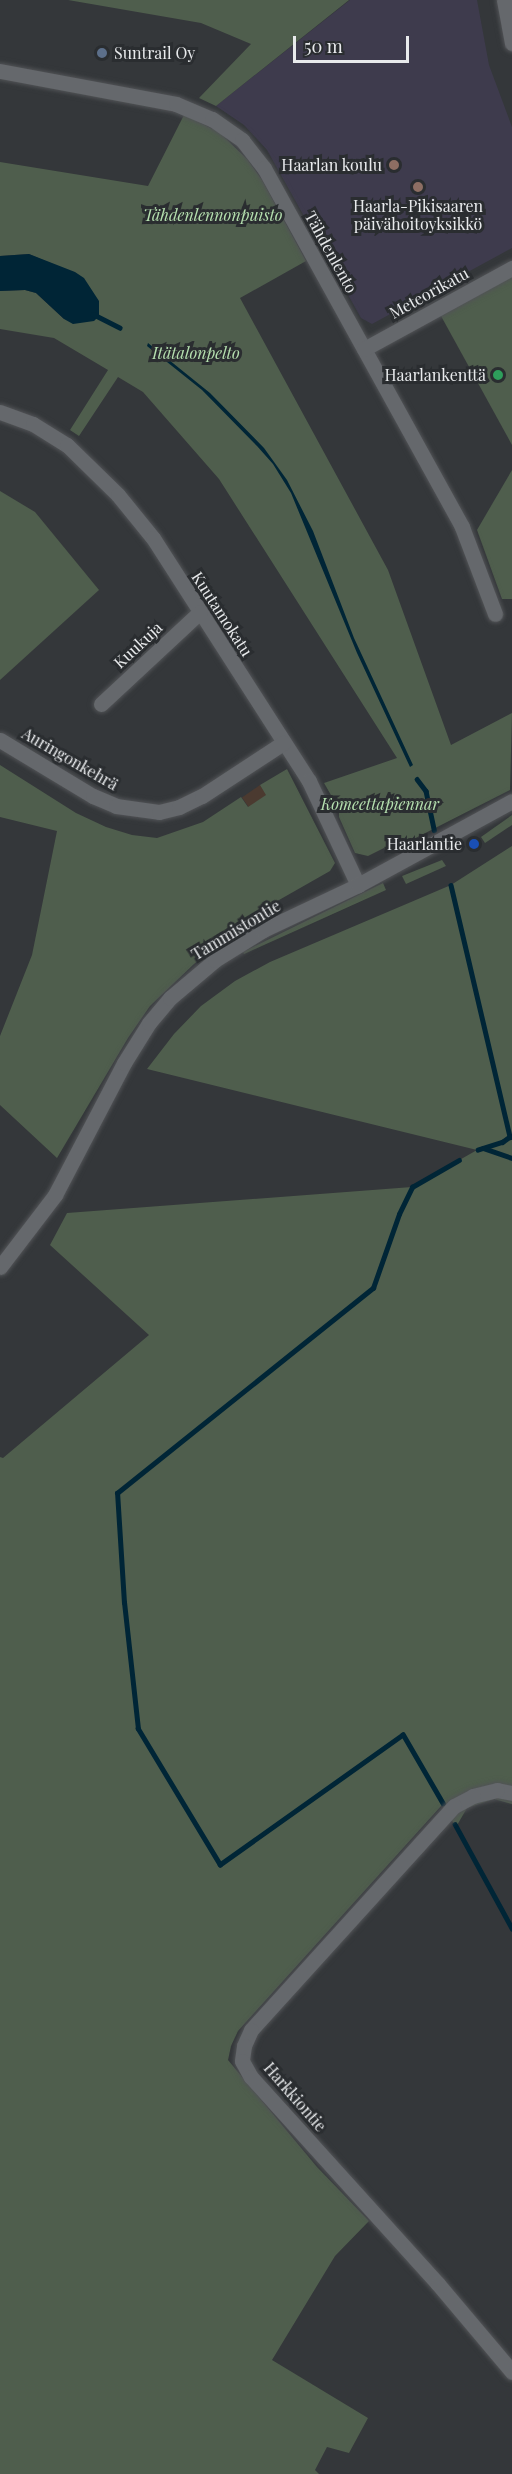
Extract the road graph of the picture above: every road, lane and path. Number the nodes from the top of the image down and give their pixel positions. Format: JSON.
{"nodes":[{"id":1,"x":504,"y":0,"type":"edge"},
{"id":2,"x":512,"y":43,"type":"edge"},
{"id":3,"x":0,"y":71,"type":"edge"},
{"id":4,"x":512,"y":268,"type":"edge"},
{"id":5,"x":364,"y":349,"type":"junction"},
{"id":6,"x":0,"y":412,"type":"edge"},
{"id":7,"x":200,"y":612,"type":"junction"},
{"id":8,"x":495,"y":614,"type":"dead end"},
{"id":9,"x":101,"y":704,"type":"dead end"},
{"id":10,"x":0,"y":740,"type":"edge"},
{"id":11,"x":283,"y":743,"type":"junction"},
{"id":12,"x":512,"y":801,"type":"edge"},
{"id":13,"x":358,"y":885,"type":"junction"},
{"id":14,"x":0,"y":1267,"type":"edge"},
{"id":15,"x":512,"y":1793,"type":"edge"},
{"id":16,"x":512,"y":2372,"type":"edge"}],
"edges":[{"from":1,"to":2,"type":"street"},
{"from":3,"to":5,"type":"street","name":"Tähdenlento"},
{"from":4,"to":5,"type":"street","name":"Meteorikatu"},
{"from":5,"to":8,"type":"street","name":"Tähdenlento"},
{"from":6,"to":7,"type":"street","name":"Kuutamokatu"},
{"from":7,"to":9,"type":"street","name":"Kuukuja"},
{"from":7,"to":11,"type":"street","name":"Kuutamokatu"},
{"from":10,"to":11,"type":"street","name":"Auringonkehrä"},
{"from":11,"to":13,"type":"street","name":"Kuutamokatu"},
{"from":12,"to":13,"type":"street","name":"Tammistontie"},
{"from":13,"to":14,"type":"street","name":"Tammistontie"},
{"from":15,"to":16,"type":"street","name":"Harkkiontie"}]}
